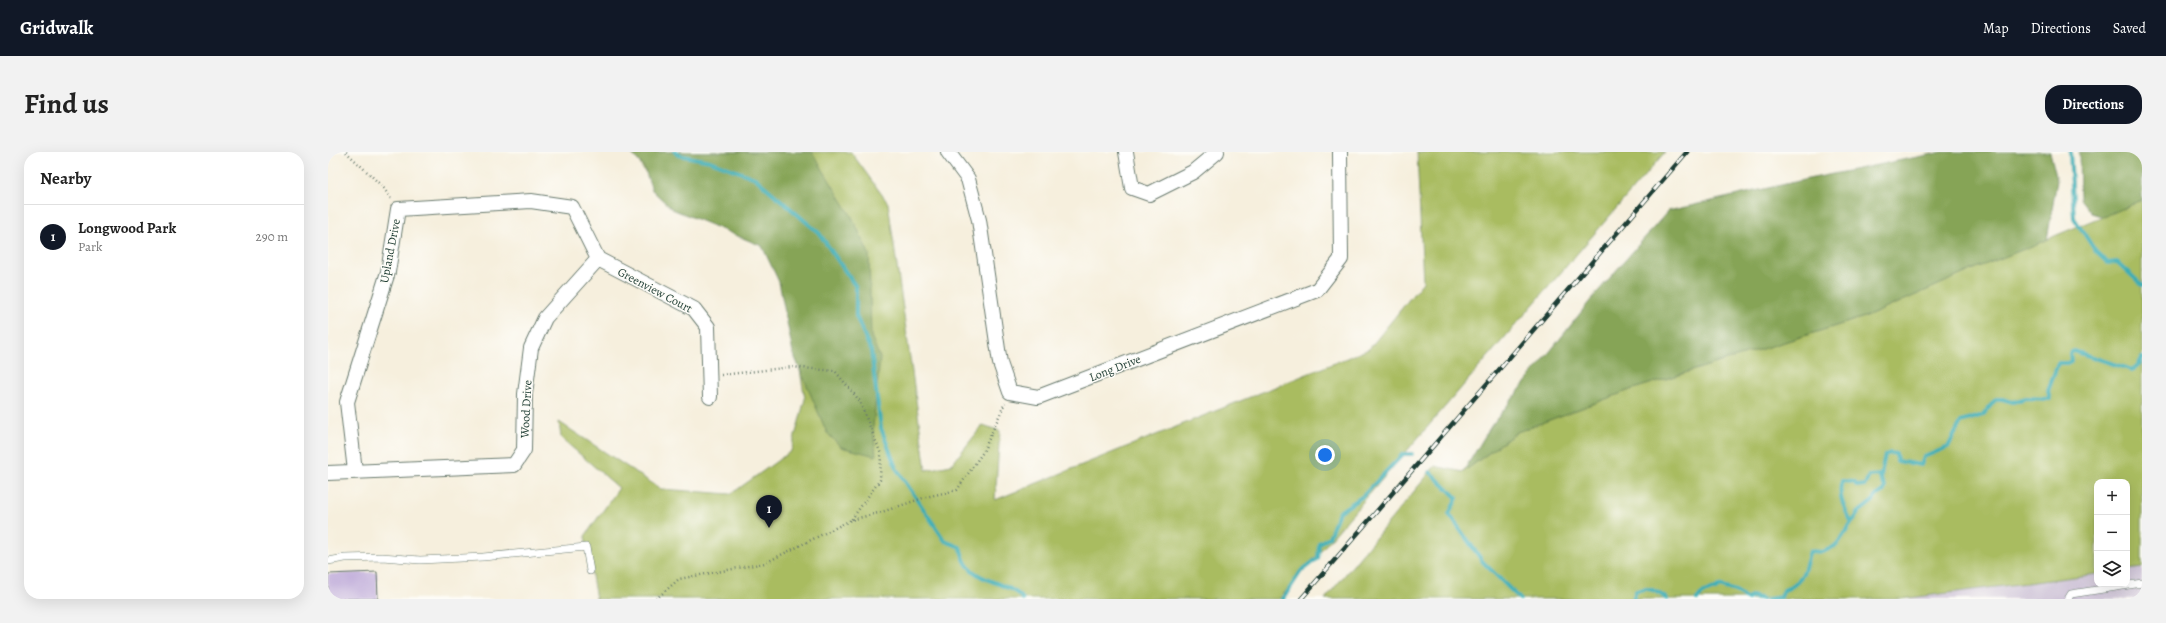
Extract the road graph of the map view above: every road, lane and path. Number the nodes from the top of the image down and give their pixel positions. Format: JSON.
{"nodes":[{"id":1,"x":346,"y":152,"type":"edge"},
{"id":2,"x":948,"y":152,"type":"edge"},
{"id":3,"x":1126,"y":152,"type":"edge"},
{"id":4,"x":1217,"y":152,"type":"edge"},
{"id":5,"x":1340,"y":152,"type":"edge"},
{"id":6,"x":398,"y":209,"type":"junction"},
{"id":7,"x":598,"y":259,"type":"junction"},
{"id":8,"x":709,"y":377,"type":"junction"},
{"id":9,"x":1010,"y":392,"type":"junction"},
{"id":10,"x":710,"y":397,"type":"dead end"},
{"id":11,"x":356,"y":471,"type":"junction"},
{"id":12,"x":328,"y":473,"type":"edge"},
{"id":13,"x":851,"y":520,"type":"junction"},
{"id":14,"x":328,"y":561,"type":"edge"},
{"id":15,"x":590,"y":570,"type":"dead end"},
{"id":16,"x":2142,"y":583,"type":"edge"},
{"id":17,"x":656,"y":599,"type":"edge"},
{"id":18,"x":2068,"y":599,"type":"edge"}],
"edges":[{"from":1,"to":6,"type":"path"},
{"from":2,"to":9,"type":"street"},
{"from":3,"to":4,"type":"street"},
{"from":5,"to":9,"type":"street","name":"Long Drive"},
{"from":6,"to":7,"type":"street","name":"Upland Drive"},
{"from":6,"to":11,"type":"street","name":"Upland Drive"},
{"from":7,"to":8,"type":"street","name":"Greenview Court"},
{"from":7,"to":11,"type":"street","name":"Wood Drive"},
{"from":8,"to":10,"type":"street","name":"Greenview Court"},
{"from":8,"to":13,"type":"path"},
{"from":9,"to":13,"type":"path"},
{"from":11,"to":12,"type":"street","name":"Wood Drive"},
{"from":13,"to":17,"type":"path"},
{"from":14,"to":15,"type":"lane"},
{"from":16,"to":18,"type":"lane"}]}
